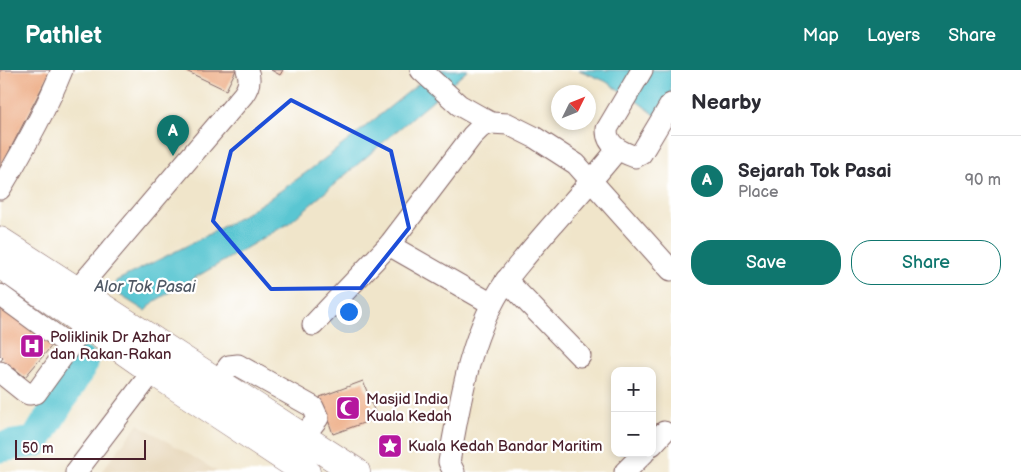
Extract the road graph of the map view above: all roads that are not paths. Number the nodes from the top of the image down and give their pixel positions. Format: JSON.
{"nodes":[{"id":1,"x":62,"y":70,"type":"edge"},
{"id":2,"x":247,"y":70,"type":"edge"},
{"id":3,"x":421,"y":70,"type":"edge"},
{"id":4,"x":642,"y":70,"type":"edge"},
{"id":5,"x":671,"y":104,"type":"edge"},
{"id":6,"x":491,"y":123,"type":"junction"},
{"id":7,"x":617,"y":150,"type":"junction"},
{"id":8,"x":592,"y":182,"type":"junction"},
{"id":9,"x":0,"y":189,"type":"edge"},
{"id":10,"x":0,"y":241,"type":"edge"},
{"id":11,"x":389,"y":245,"type":"junction"},
{"id":12,"x":0,"y":264,"type":"edge"},
{"id":13,"x":671,"y":270,"type":"edge"},
{"id":14,"x":506,"y":280,"type":"junction"},
{"id":15,"x":77,"y":290,"type":"junction"},
{"id":16,"x":0,"y":295,"type":"edge"},
{"id":17,"x":492,"y":304,"type":"junction"},
{"id":18,"x":313,"y":325,"type":"dead end"},
{"id":19,"x":78,"y":336,"type":"junction"},
{"id":20,"x":580,"y":356,"type":"dead end"},
{"id":21,"x":153,"y":371,"type":"junction"},
{"id":22,"x":0,"y":372,"type":"edge"},
{"id":23,"x":640,"y":457,"type":"edge"},
{"id":24,"x":443,"y":470,"type":"edge"},
{"id":25,"x":76,"y":472,"type":"edge"},
{"id":26,"x":306,"y":472,"type":"edge"},
{"id":27,"x":356,"y":472,"type":"edge"},
{"id":28,"x":625,"y":472,"type":"edge"}],
"edges":[{"from":1,"to":9,"type":"street"},
{"from":2,"to":15,"type":"street"},
{"from":3,"to":6,"type":"street"},
{"from":4,"to":7,"type":"street"},
{"from":5,"to":7,"type":"street"},
{"from":6,"to":8,"type":"street"},
{"from":6,"to":11,"type":"street"},
{"from":7,"to":8,"type":"street"},
{"from":8,"to":13,"type":"street"},
{"from":8,"to":14,"type":"street"},
{"from":10,"to":15,"type":"main road"},
{"from":11,"to":17,"type":"street"},
{"from":11,"to":18,"type":"street"},
{"from":12,"to":19,"type":"main road"},
{"from":14,"to":17,"type":"street"},
{"from":14,"to":20,"type":"street"},
{"from":15,"to":27,"type":"main road"},
{"from":16,"to":19,"type":"street"},
{"from":17,"to":24,"type":"street"},
{"from":19,"to":21,"type":"main road"},
{"from":19,"to":22,"type":"street"},
{"from":21,"to":25,"type":"street"},
{"from":21,"to":26,"type":"main road"},
{"from":23,"to":28,"type":"street"}]}
